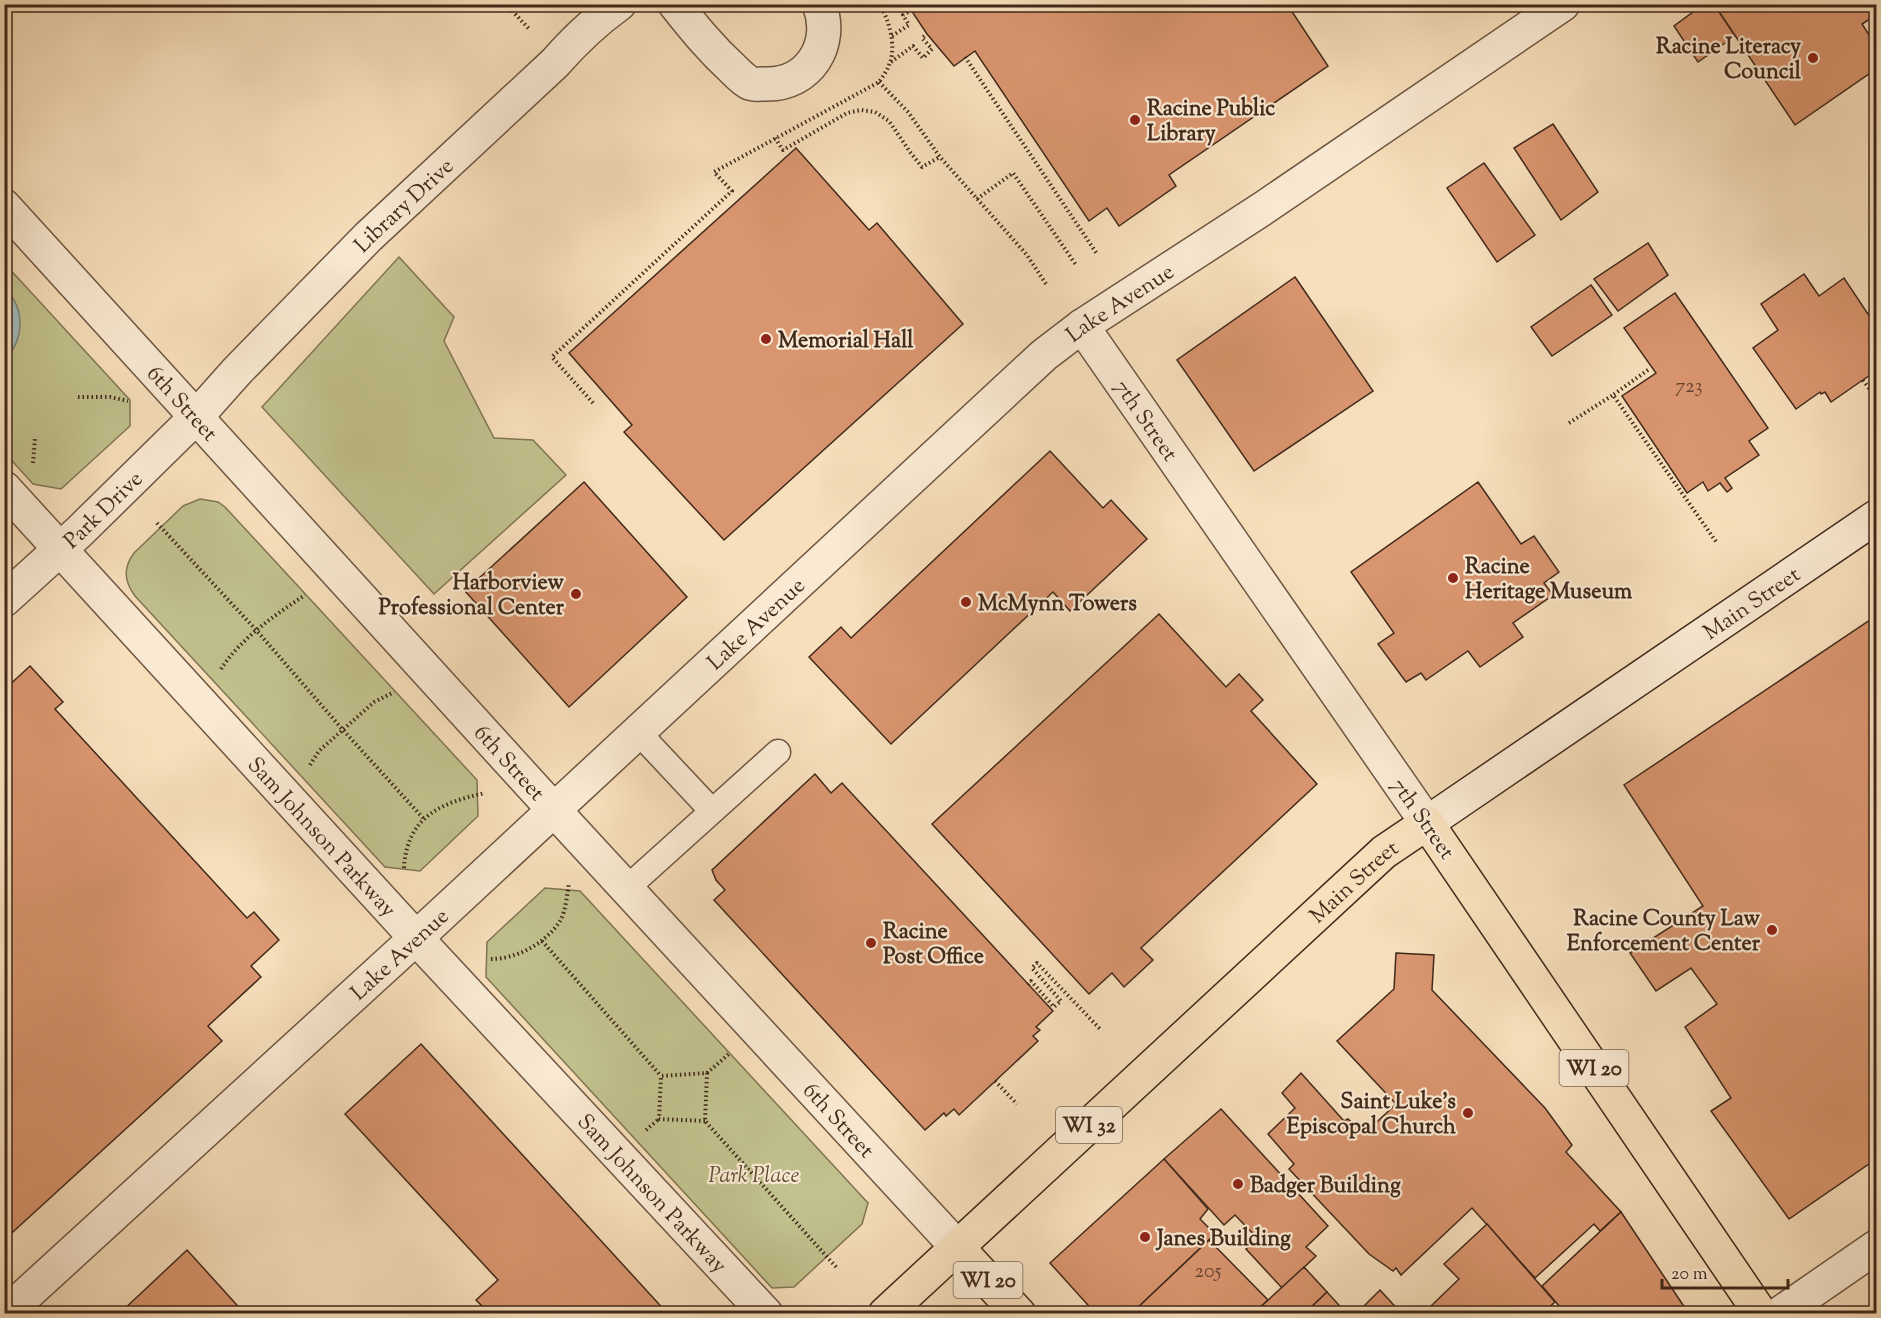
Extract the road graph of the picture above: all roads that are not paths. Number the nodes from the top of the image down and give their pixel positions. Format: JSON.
{"nodes":[{"id":1,"x":619,"y":4,"type":"edge"},
{"id":2,"x":675,"y":4,"type":"edge"},
{"id":3,"x":819,"y":4,"type":"edge"},
{"id":4,"x":1563,"y":4,"type":"edge"},
{"id":5,"x":4,"y":206,"type":"edge"},
{"id":6,"x":1082,"y":326,"type":"junction"},
{"id":7,"x":197,"y":416,"type":"junction"},
{"id":8,"x":4,"y":488,"type":"edge"},
{"id":9,"x":1876,"y":517,"type":"edge"},
{"id":10,"x":61,"y":549,"type":"junction"},
{"id":11,"x":4,"y":600,"type":"edge"},
{"id":12,"x":637,"y":731,"type":"junction"},
{"id":13,"x":778,"y":752,"type":"dead end"},
{"id":14,"x":553,"y":809,"type":"junction"},
{"id":15,"x":712,"y":811,"type":"junction"},
{"id":16,"x":1426,"y":823,"type":"junction"},
{"id":17,"x":627,"y":888,"type":"junction"},
{"id":18,"x":416,"y":938,"type":"junction"},
{"id":19,"x":957,"y":1246,"type":"junction"},
{"id":20,"x":1876,"y":1247,"type":"edge"},
{"id":21,"x":5,"y":1314,"type":"edge"},
{"id":22,"x":766,"y":1314,"type":"edge"},
{"id":23,"x":885,"y":1314,"type":"edge"},
{"id":24,"x":1019,"y":1314,"type":"edge"},
{"id":25,"x":1761,"y":1314,"type":"edge"},
{"id":26,"x":1779,"y":1314,"type":"edge"}],
"edges":[{"from":1,"to":7,"type":"street","name":"Library Drive"},
{"from":2,"to":3,"type":"street"},
{"from":4,"to":6,"type":"street","name":"Lake Avenue"},
{"from":5,"to":7,"type":"street","name":"6th Street"},
{"from":6,"to":12,"type":"street","name":"Lake Avenue"},
{"from":6,"to":16,"type":"street","name":"7th Street"},
{"from":7,"to":10,"type":"street","name":"Park Drive"},
{"from":7,"to":14,"type":"street","name":"6th Street"},
{"from":8,"to":10,"type":"street","name":"Sam Johnson Parkway"},
{"from":9,"to":16,"type":"street","name":"Main Street"},
{"from":10,"to":11,"type":"street","name":"Park Drive"},
{"from":10,"to":18,"type":"street","name":"Sam Johnson Parkway"},
{"from":12,"to":14,"type":"street","name":"Lake Avenue"},
{"from":12,"to":15,"type":"lane"},
{"from":13,"to":15,"type":"lane"},
{"from":14,"to":17,"type":"street","name":"6th Street"},
{"from":14,"to":18,"type":"street","name":"Lake Avenue"},
{"from":15,"to":17,"type":"lane"},
{"from":16,"to":19,"type":"main road","name":"Main Street","number":"WI 32"},
{"from":16,"to":25,"type":"main road","name":"7th Street","number":"WI 20"},
{"from":17,"to":19,"type":"street","name":"6th Street"},
{"from":18,"to":21,"type":"street","name":"Lake Avenue"},
{"from":18,"to":22,"type":"street","name":"Sam Johnson Parkway"},
{"from":19,"to":23,"type":"main road","name":"Main Street","number":"WI 32"},
{"from":19,"to":24,"type":"main road","name":"6th Street","number":"WI 20"},
{"from":20,"to":26,"type":"street"}]}
